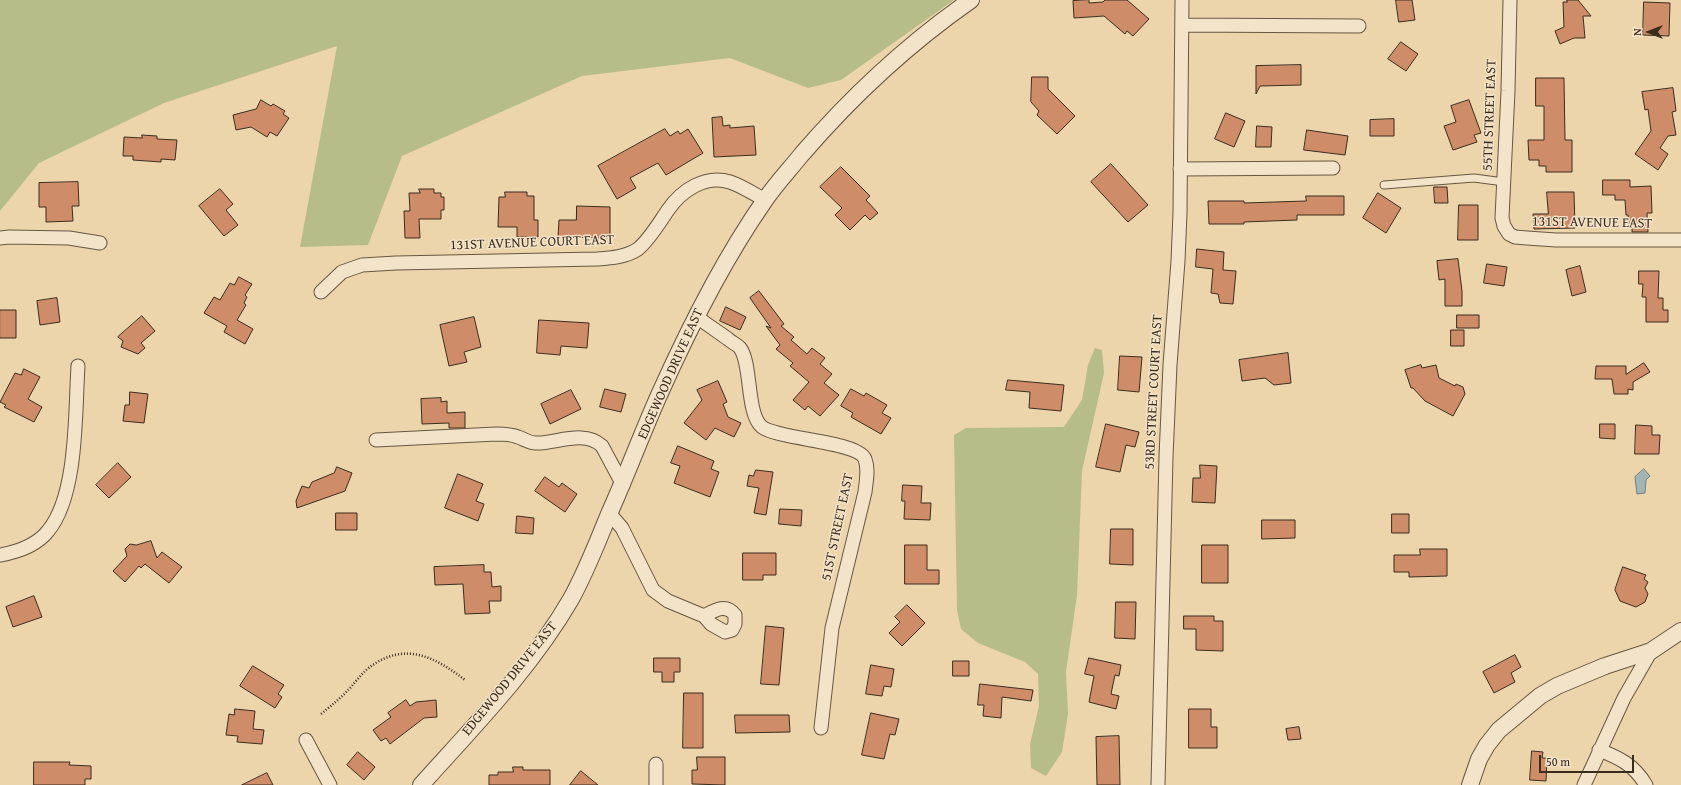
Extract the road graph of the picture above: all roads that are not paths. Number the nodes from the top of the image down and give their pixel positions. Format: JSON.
{"nodes":[{"id":1,"x":971,"y":0,"type":"edge"},
{"id":2,"x":1182,"y":0,"type":"edge"},
{"id":3,"x":1510,"y":0,"type":"edge"},
{"id":4,"x":1182,"y":25,"type":"junction"},
{"id":5,"x":1359,"y":26,"type":"dead end"},
{"id":6,"x":1180,"y":168,"type":"junction"},
{"id":7,"x":1332,"y":168,"type":"dead end"},
{"id":8,"x":1504,"y":182,"type":"junction"},
{"id":9,"x":1384,"y":185,"type":"dead end"},
{"id":10,"x":765,"y":200,"type":"junction"},
{"id":11,"x":1506,"y":230,"type":"joint"},
{"id":12,"x":0,"y":238,"type":"edge"},
{"id":13,"x":1681,"y":240,"type":"edge"},
{"id":14,"x":100,"y":242,"type":"dead end"},
{"id":15,"x":321,"y":292,"type":"dead end"},
{"id":16,"x":696,"y":316,"type":"junction"},
{"id":17,"x":78,"y":366,"type":"dead end"},
{"id":18,"x":376,"y":440,"type":"dead end"},
{"id":19,"x":623,"y":485,"type":"junction"},
{"id":20,"x":610,"y":514,"type":"junction"},
{"id":21,"x":0,"y":555,"type":"edge"},
{"id":22,"x":704,"y":616,"type":"dead end"},
{"id":23,"x":1681,"y":631,"type":"edge"},
{"id":24,"x":1650,"y":651,"type":"junction"},
{"id":25,"x":821,"y":728,"type":"dead end"},
{"id":26,"x":306,"y":740,"type":"dead end"},
{"id":27,"x":1599,"y":750,"type":"junction"},
{"id":28,"x":656,"y":764,"type":"dead end"},
{"id":29,"x":330,"y":785,"type":"edge"},
{"id":30,"x":421,"y":785,"type":"edge"},
{"id":31,"x":656,"y":785,"type":"edge"},
{"id":32,"x":1158,"y":785,"type":"edge"},
{"id":33,"x":1470,"y":785,"type":"edge"},
{"id":34,"x":1584,"y":785,"type":"edge"},
{"id":35,"x":1646,"y":785,"type":"edge"}],
"edges":[{"from":1,"to":10,"type":"street","name":"EDGEWOOD DRIVE EAST"},
{"from":2,"to":4,"type":"street","name":"53RD STREET COURT EAST"},
{"from":3,"to":8,"type":"street","name":"55TH STREET EAST"},
{"from":4,"to":5,"type":"street"},
{"from":4,"to":6,"type":"street","name":"53RD STREET COURT EAST"},
{"from":6,"to":7,"type":"street"},
{"from":6,"to":32,"type":"street","name":"53RD STREET COURT EAST"},
{"from":8,"to":9,"type":"lane"},
{"from":8,"to":11,"type":"street","name":"55TH STREET EAST"},
{"from":10,"to":15,"type":"street","name":"131ST AVENUE COURT EAST"},
{"from":10,"to":16,"type":"street","name":"EDGEWOOD DRIVE EAST"},
{"from":11,"to":13,"type":"street","name":"131ST AVENUE EAST"},
{"from":12,"to":14,"type":"street"},
{"from":16,"to":19,"type":"street","name":"EDGEWOOD DRIVE EAST"},
{"from":16,"to":25,"type":"street","name":"51ST STREET EAST"},
{"from":17,"to":21,"type":"street"},
{"from":18,"to":19,"type":"street"},
{"from":19,"to":20,"type":"street","name":"EDGEWOOD DRIVE EAST"},
{"from":20,"to":22,"type":"street"},
{"from":20,"to":30,"type":"street","name":"EDGEWOOD DRIVE EAST"},
{"from":23,"to":24,"type":"street"},
{"from":24,"to":27,"type":"street"},
{"from":24,"to":33,"type":"street"},
{"from":26,"to":29,"type":"street"},
{"from":27,"to":34,"type":"street"},
{"from":27,"to":35,"type":"street"},
{"from":28,"to":31,"type":"street"}]}
